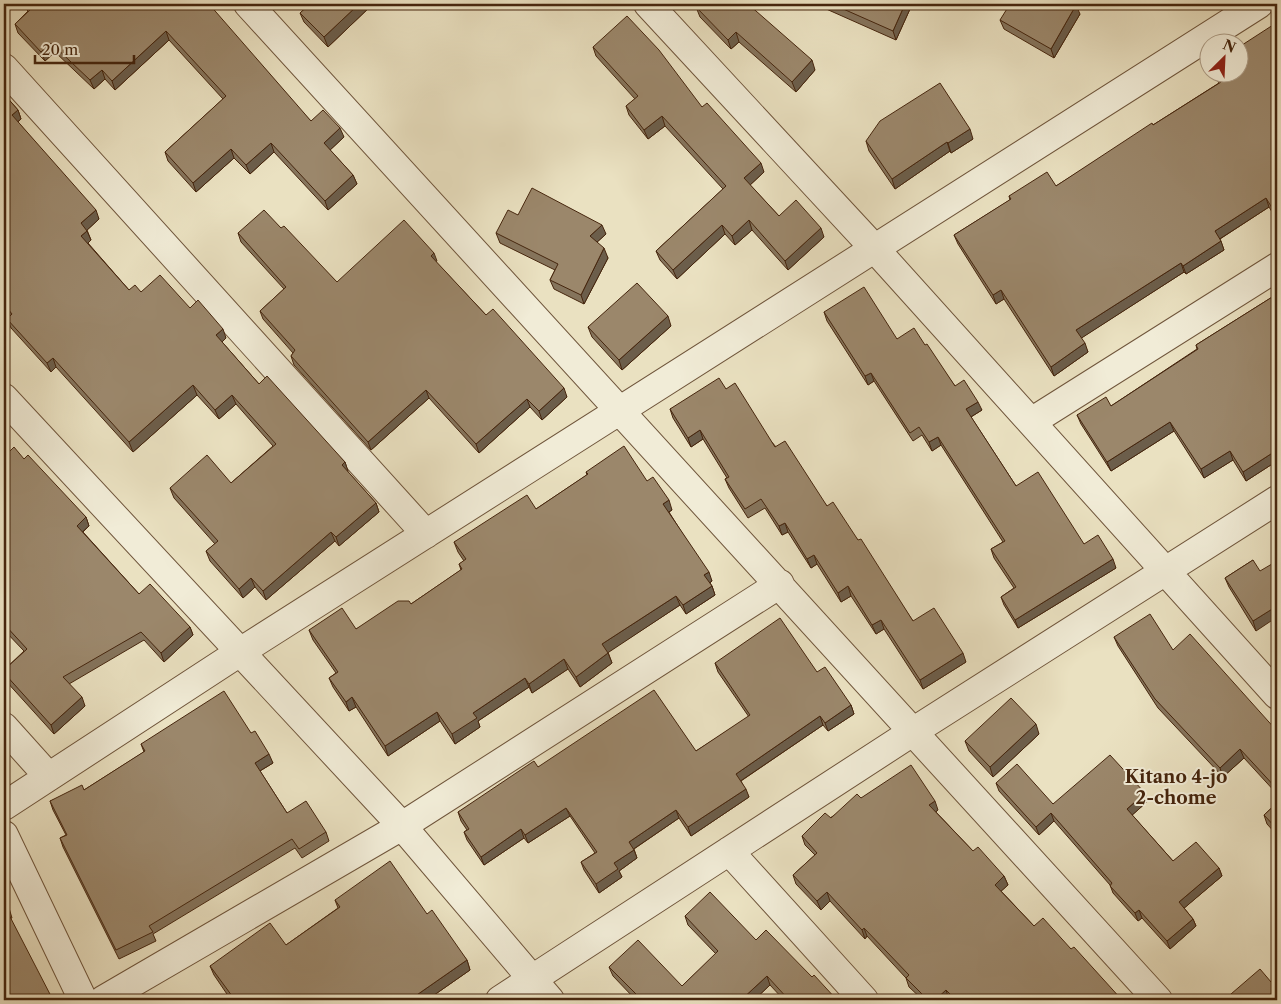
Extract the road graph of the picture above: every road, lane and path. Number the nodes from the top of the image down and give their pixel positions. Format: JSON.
{"nodes":[{"id":1,"x":248,"y":4,"type":"edge"},
{"id":2,"x":648,"y":4,"type":"edge"},
{"id":3,"x":1258,"y":4,"type":"edge"},
{"id":4,"x":4,"y":68,"type":"edge"},
{"id":5,"x":874,"y":248,"type":"junction"},
{"id":6,"x":1277,"y":267,"type":"edge"},
{"id":7,"x":4,"y":398,"type":"edge"},
{"id":8,"x":620,"y":411,"type":"junction"},
{"id":9,"x":1031,"y":422,"type":"junction"},
{"id":10,"x":1277,"y":500,"type":"edge"},
{"id":11,"x":426,"y":534,"type":"junction"},
{"id":12,"x":1165,"y":572,"type":"junction"},
{"id":13,"x":780,"y":584,"type":"junction"},
{"id":14,"x":240,"y":652,"type":"junction"},
{"id":15,"x":1277,"y":695,"type":"edge"},
{"id":16,"x":4,"y":727,"type":"edge"},
{"id":17,"x":914,"y":731,"type":"junction"},
{"id":18,"x":48,"y":776,"type":"junction"},
{"id":19,"x":4,"y":806,"type":"edge"},
{"id":20,"x":402,"y":826,"type":"junction"},
{"id":21,"x":4,"y":835,"type":"edge"},
{"id":22,"x":729,"y":851,"type":"junction"},
{"id":23,"x":532,"y":980,"type":"junction"},
{"id":24,"x":83,"y":1000,"type":"edge"},
{"id":25,"x":103,"y":1000,"type":"edge"},
{"id":26,"x":500,"y":1000,"type":"edge"},
{"id":27,"x":550,"y":1000,"type":"edge"},
{"id":28,"x":864,"y":1000,"type":"edge"},
{"id":29,"x":1158,"y":1000,"type":"edge"}],
"edges":[{"from":1,"to":8,"type":"street"},
{"from":2,"to":5,"type":"street"},
{"from":3,"to":5,"type":"street"},
{"from":4,"to":11,"type":"street"},
{"from":5,"to":8,"type":"street"},
{"from":5,"to":9,"type":"street"},
{"from":6,"to":9,"type":"street"},
{"from":7,"to":14,"type":"street"},
{"from":8,"to":11,"type":"street"},
{"from":8,"to":13,"type":"street"},
{"from":9,"to":12,"type":"street"},
{"from":10,"to":12,"type":"street"},
{"from":11,"to":14,"type":"street"},
{"from":12,"to":15,"type":"street"},
{"from":12,"to":17,"type":"street"},
{"from":13,"to":17,"type":"street"},
{"from":13,"to":20,"type":"street"},
{"from":14,"to":18,"type":"street"},
{"from":14,"to":20,"type":"street"},
{"from":16,"to":18,"type":"street"},
{"from":17,"to":22,"type":"street"},
{"from":17,"to":29,"type":"street"},
{"from":18,"to":19,"type":"street"},
{"from":20,"to":23,"type":"street"},
{"from":20,"to":25,"type":"street"},
{"from":21,"to":24,"type":"street"},
{"from":22,"to":23,"type":"street"},
{"from":22,"to":28,"type":"street"},
{"from":23,"to":26,"type":"street"},
{"from":23,"to":27,"type":"street"}]}
